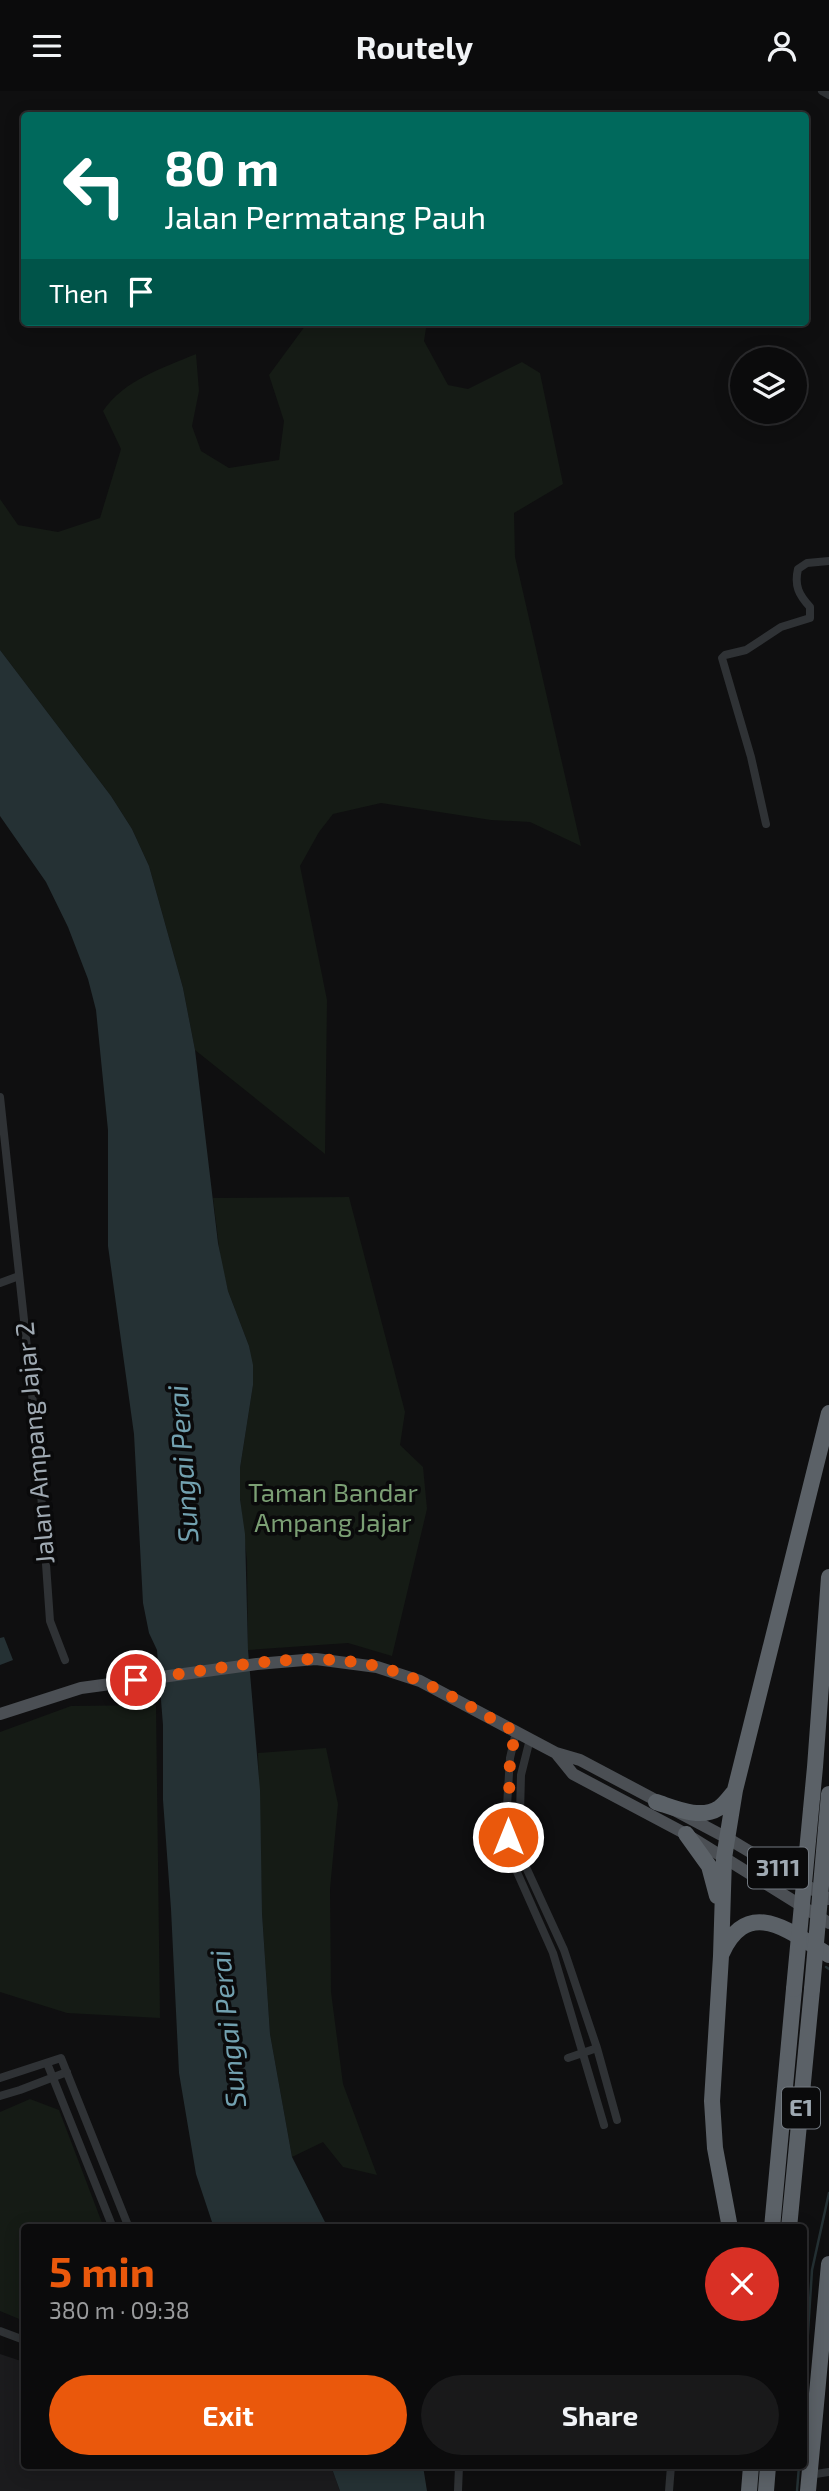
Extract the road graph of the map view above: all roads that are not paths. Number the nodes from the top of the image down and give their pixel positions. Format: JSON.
{"nodes":[{"id":1,"x":822,"y":91,"type":"edge"},
{"id":2,"x":829,"y":95,"type":"edge"},
{"id":3,"x":829,"y":561,"type":"edge"},
{"id":4,"x":766,"y":824,"type":"dead end"},
{"id":5,"x":0,"y":1097,"type":"edge"},
{"id":6,"x":19,"y":1276,"type":"junction"},
{"id":7,"x":0,"y":1283,"type":"edge"},
{"id":8,"x":829,"y":1413,"type":"edge"},
{"id":9,"x":829,"y":1577,"type":"edge"},
{"id":10,"x":65,"y":1660,"type":"dead end"},
{"id":11,"x":0,"y":1714,"type":"edge"},
{"id":12,"x":516,"y":1732,"type":"junction"},
{"id":13,"x":530,"y":1739,"type":"junction"},
{"id":14,"x":556,"y":1753,"type":"junction"},
{"id":15,"x":735,"y":1790,"type":"junction"},
{"id":16,"x":829,"y":1794,"type":"edge"},
{"id":17,"x":656,"y":1802,"type":"junction"},
{"id":18,"x":686,"y":1834,"type":"junction"},
{"id":19,"x":727,"y":1838,"type":"junction"},
{"id":20,"x":724,"y":1858,"type":"junction"},
{"id":21,"x":829,"y":1899,"type":"edge"},
{"id":22,"x":722,"y":1912,"type":"junction"},
{"id":23,"x":829,"y":1923,"type":"edge"},
{"id":24,"x":564,"y":1950,"type":"junction"},
{"id":25,"x":553,"y":1954,"type":"junction"},
{"id":26,"x":829,"y":1955,"type":"edge"},
{"id":27,"x":721,"y":1956,"type":"junction"},
{"id":28,"x":597,"y":2048,"type":"junction"},
{"id":29,"x":583,"y":2053,"type":"junction"},
{"id":30,"x":568,"y":2058,"type":"dead end"},
{"id":31,"x":47,"y":2063,"type":"junction"},
{"id":32,"x":67,"y":2072,"type":"junction"},
{"id":33,"x":0,"y":2078,"type":"edge"},
{"id":34,"x":53,"y":2078,"type":"junction"},
{"id":35,"x":0,"y":2096,"type":"edge"},
{"id":36,"x":617,"y":2120,"type":"dead end"},
{"id":37,"x":604,"y":2125,"type":"dead end"},
{"id":38,"x":111,"y":2224,"type":"edge"},
{"id":39,"x":127,"y":2224,"type":"edge"},
{"id":40,"x":729,"y":2224,"type":"edge"},
{"id":41,"x":772,"y":2224,"type":"edge"},
{"id":42,"x":789,"y":2224,"type":"edge"},
{"id":43,"x":829,"y":2264,"type":"edge"},
{"id":44,"x":0,"y":2331,"type":"edge"},
{"id":45,"x":21,"y":2339,"type":"edge"},
{"id":46,"x":459,"y":2469,"type":"edge"},
{"id":47,"x":671,"y":2469,"type":"edge"},
{"id":48,"x":751,"y":2469,"type":"edge"},
{"id":49,"x":768,"y":2469,"type":"edge"},
{"id":50,"x":829,"y":2472,"type":"edge"},
{"id":51,"x":808,"y":2483,"type":"edge"},
{"id":52,"x":458,"y":2491,"type":"edge"},
{"id":53,"x":669,"y":2491,"type":"edge"},
{"id":54,"x":749,"y":2491,"type":"edge"},
{"id":55,"x":766,"y":2491,"type":"edge"}],
"edges":[{"from":1,"to":2,"type":"street"},
{"from":3,"to":4,"type":"street"},
{"from":5,"to":6,"type":"street","name":"Jalan Ampang Jajar 2"},
{"from":6,"to":7,"type":"street"},
{"from":6,"to":10,"type":"street","name":"Jalan Ampang Jajar 2"},
{"from":8,"to":15,"type":"highway"},
{"from":9,"to":41,"type":"highway","number":"E1","bridge":true},
{"from":11,"to":12,"type":"main road","number":"3111"},
{"from":12,"to":13,"type":"main road","number":"3111"},
{"from":12,"to":25,"type":"street"},
{"from":13,"to":14,"type":"main road","number":"3111"},
{"from":13,"to":24,"type":"street"},
{"from":14,"to":17,"type":"main road","number":"3111"},
{"from":14,"to":18,"type":"main road","number":"3111"},
{"from":15,"to":17,"type":"highway"},
{"from":15,"to":19,"type":"highway"},
{"from":16,"to":42,"type":"highway","number":"E1","bridge":true},
{"from":17,"to":19,"type":"main road","number":"3111"},
{"from":18,"to":20,"type":"main road","number":"3111"},
{"from":18,"to":22,"type":"highway"},
{"from":19,"to":20,"type":"highway"},
{"from":19,"to":21,"type":"main road","number":"3111"},
{"from":20,"to":22,"type":"highway"},
{"from":20,"to":23,"type":"main road","number":"3111"},
{"from":22,"to":27,"type":"highway"},
{"from":24,"to":25,"type":"street"},
{"from":24,"to":28,"type":"street"},
{"from":25,"to":29,"type":"street"},
{"from":26,"to":27,"type":"highway"},
{"from":27,"to":40,"type":"highway"},
{"from":28,"to":29,"type":"street"},
{"from":28,"to":36,"type":"street"},
{"from":29,"to":30,"type":"street"},
{"from":29,"to":37,"type":"street"},
{"from":31,"to":32,"type":"street"},
{"from":31,"to":33,"type":"street"},
{"from":31,"to":34,"type":"street"},
{"from":32,"to":34,"type":"street"},
{"from":32,"to":39,"type":"street"},
{"from":34,"to":35,"type":"street"},
{"from":34,"to":38,"type":"street"},
{"from":43,"to":51,"type":"highway"},
{"from":44,"to":45,"type":"street"},
{"from":46,"to":52,"type":"street"},
{"from":47,"to":53,"type":"street"},
{"from":48,"to":54,"type":"highway"},
{"from":49,"to":55,"type":"highway"},
{"from":50,"to":51,"type":"street"}]}
